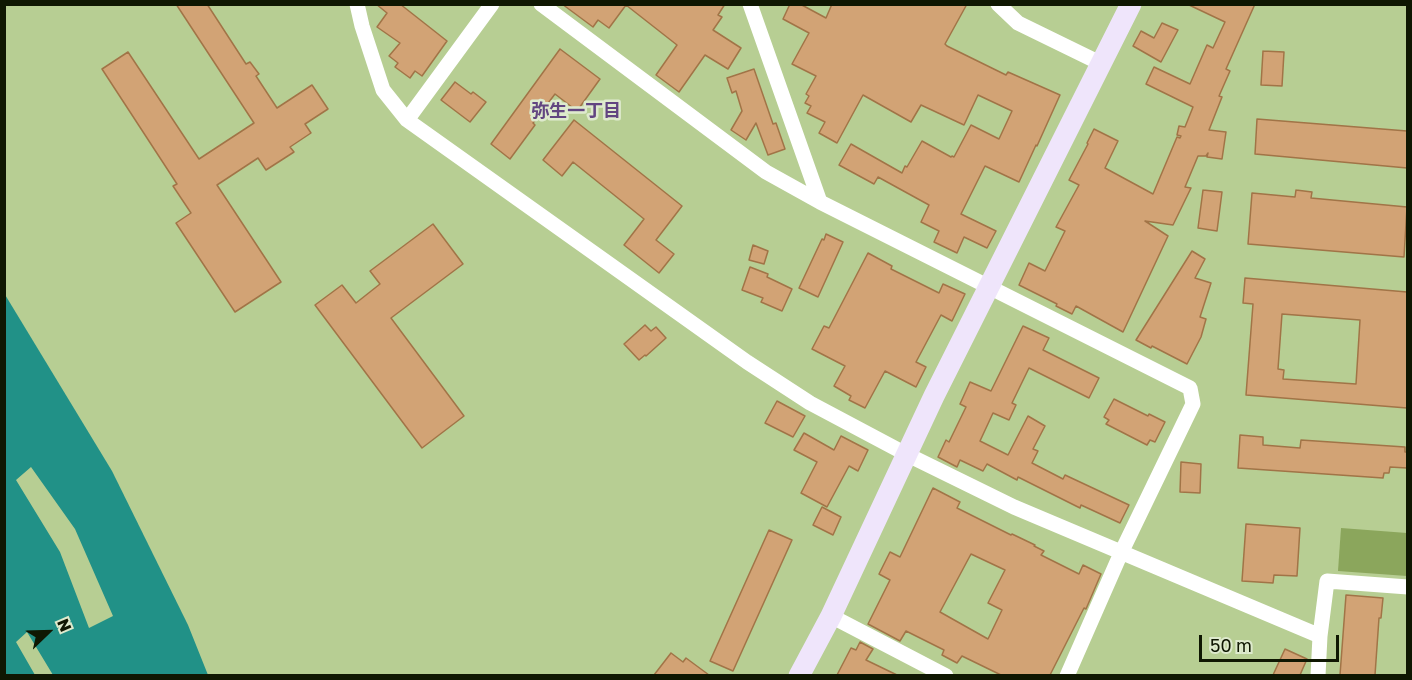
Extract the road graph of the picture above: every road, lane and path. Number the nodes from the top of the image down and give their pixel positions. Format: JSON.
{"nodes":[{"id":1,"x":357,"y":4,"type":"edge"},
{"id":2,"x":492,"y":4,"type":"edge"},
{"id":3,"x":541,"y":4,"type":"edge"},
{"id":4,"x":750,"y":4,"type":"edge"},
{"id":5,"x":998,"y":4,"type":"edge"},
{"id":6,"x":1131,"y":4,"type":"edge"},
{"id":7,"x":1102,"y":64,"type":"junction"},
{"id":8,"x":407,"y":120,"type":"junction"},
{"id":9,"x":820,"y":202,"type":"junction"},
{"id":10,"x":990,"y":286,"type":"junction"},
{"id":11,"x":906,"y":454,"type":"junction"},
{"id":12,"x":1121,"y":553,"type":"junction"},
{"id":13,"x":1407,"y":587,"type":"edge"},
{"id":14,"x":831,"y":616,"type":"junction"},
{"id":15,"x":1320,"y":636,"type":"junction"},
{"id":16,"x":799,"y":675,"type":"edge"},
{"id":17,"x":946,"y":675,"type":"edge"},
{"id":18,"x":1067,"y":675,"type":"edge"},
{"id":19,"x":1318,"y":675,"type":"edge"}],
"edges":[{"from":1,"to":8,"type":"street"},
{"from":2,"to":8,"type":"street"},
{"from":3,"to":9,"type":"street"},
{"from":4,"to":9,"type":"street"},
{"from":5,"to":7,"type":"street"},
{"from":6,"to":7,"type":"street"},
{"from":7,"to":10,"type":"street"},
{"from":8,"to":11,"type":"street"},
{"from":9,"to":10,"type":"street"},
{"from":10,"to":11,"type":"street"},
{"from":10,"to":12,"type":"street"},
{"from":11,"to":12,"type":"street"},
{"from":11,"to":14,"type":"street"},
{"from":12,"to":15,"type":"street"},
{"from":12,"to":18,"type":"street"},
{"from":13,"to":15,"type":"street"},
{"from":14,"to":16,"type":"street"},
{"from":14,"to":17,"type":"street"},
{"from":15,"to":19,"type":"street"}]}
